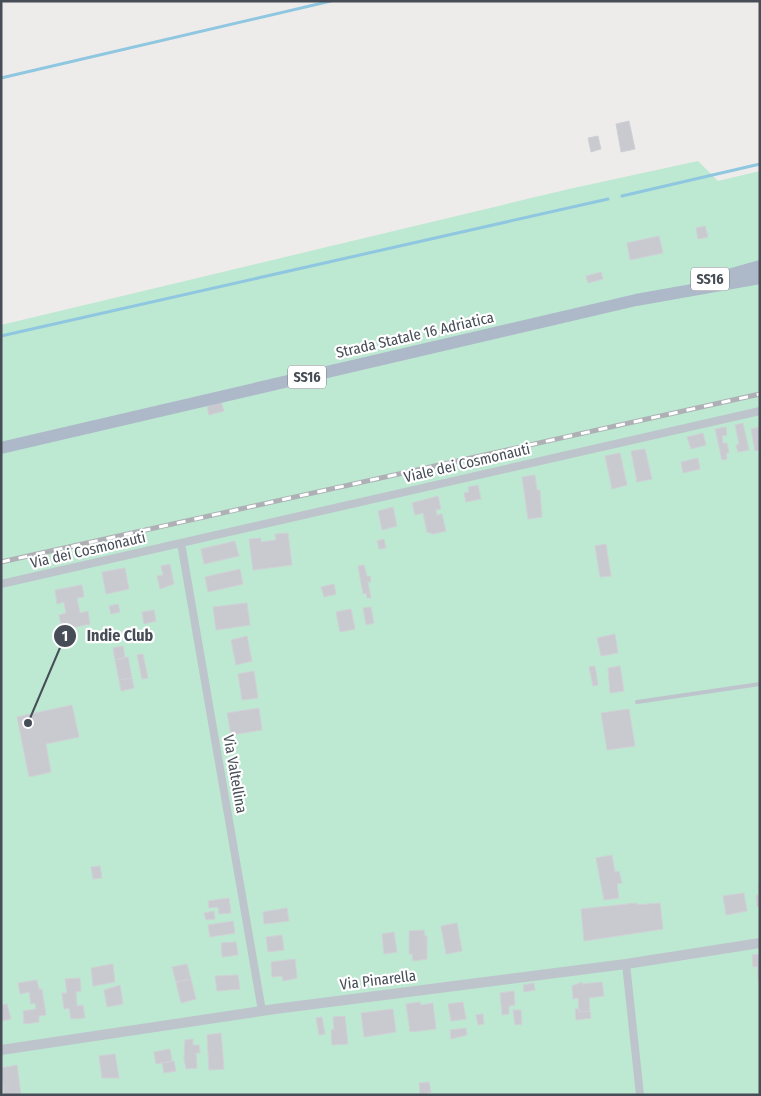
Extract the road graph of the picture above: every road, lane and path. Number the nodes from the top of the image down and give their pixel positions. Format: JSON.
{"nodes":[{"id":1,"x":760,"y":266,"type":"edge"},
{"id":2,"x":760,"y":278,"type":"edge"},
{"id":3,"x":662,"y":296,"type":"junction"},
{"id":4,"x":760,"y":411,"type":"edge"},
{"id":5,"x":1,"y":448,"type":"edge"},
{"id":6,"x":181,"y":542,"type":"junction"},
{"id":7,"x":1,"y":584,"type":"edge"},
{"id":8,"x":760,"y":684,"type":"edge"},
{"id":9,"x":637,"y":702,"type":"dead end"},
{"id":10,"x":760,"y":943,"type":"edge"},
{"id":11,"x":626,"y":964,"type":"junction"},
{"id":12,"x":262,"y":1011,"type":"junction"},
{"id":13,"x":1,"y":1050,"type":"edge"},
{"id":14,"x":640,"y":1095,"type":"edge"}],
"edges":[{"from":1,"to":3,"type":"main road","name":"Strada Statale 16 Adriatica","number":"SS16"},
{"from":2,"to":3,"type":"main road","name":"Strada Statale 16 Adriatica","number":"SS16"},
{"from":3,"to":5,"type":"main road","name":"Strada Statale 16 Adriatica","number":"SS16"},
{"from":4,"to":6,"type":"street","name":"Viale dei Cosmonauti"},
{"from":6,"to":7,"type":"street","name":"Via dei Cosmonauti"},
{"from":6,"to":12,"type":"street","name":"Via Valtellina"},
{"from":8,"to":9,"type":"lane"},
{"from":10,"to":11,"type":"street","name":"Via Pinarella"},
{"from":11,"to":12,"type":"street","name":"Via Pinarella"},
{"from":11,"to":14,"type":"street"},
{"from":12,"to":13,"type":"street","name":"Via Pinarella"}]}
